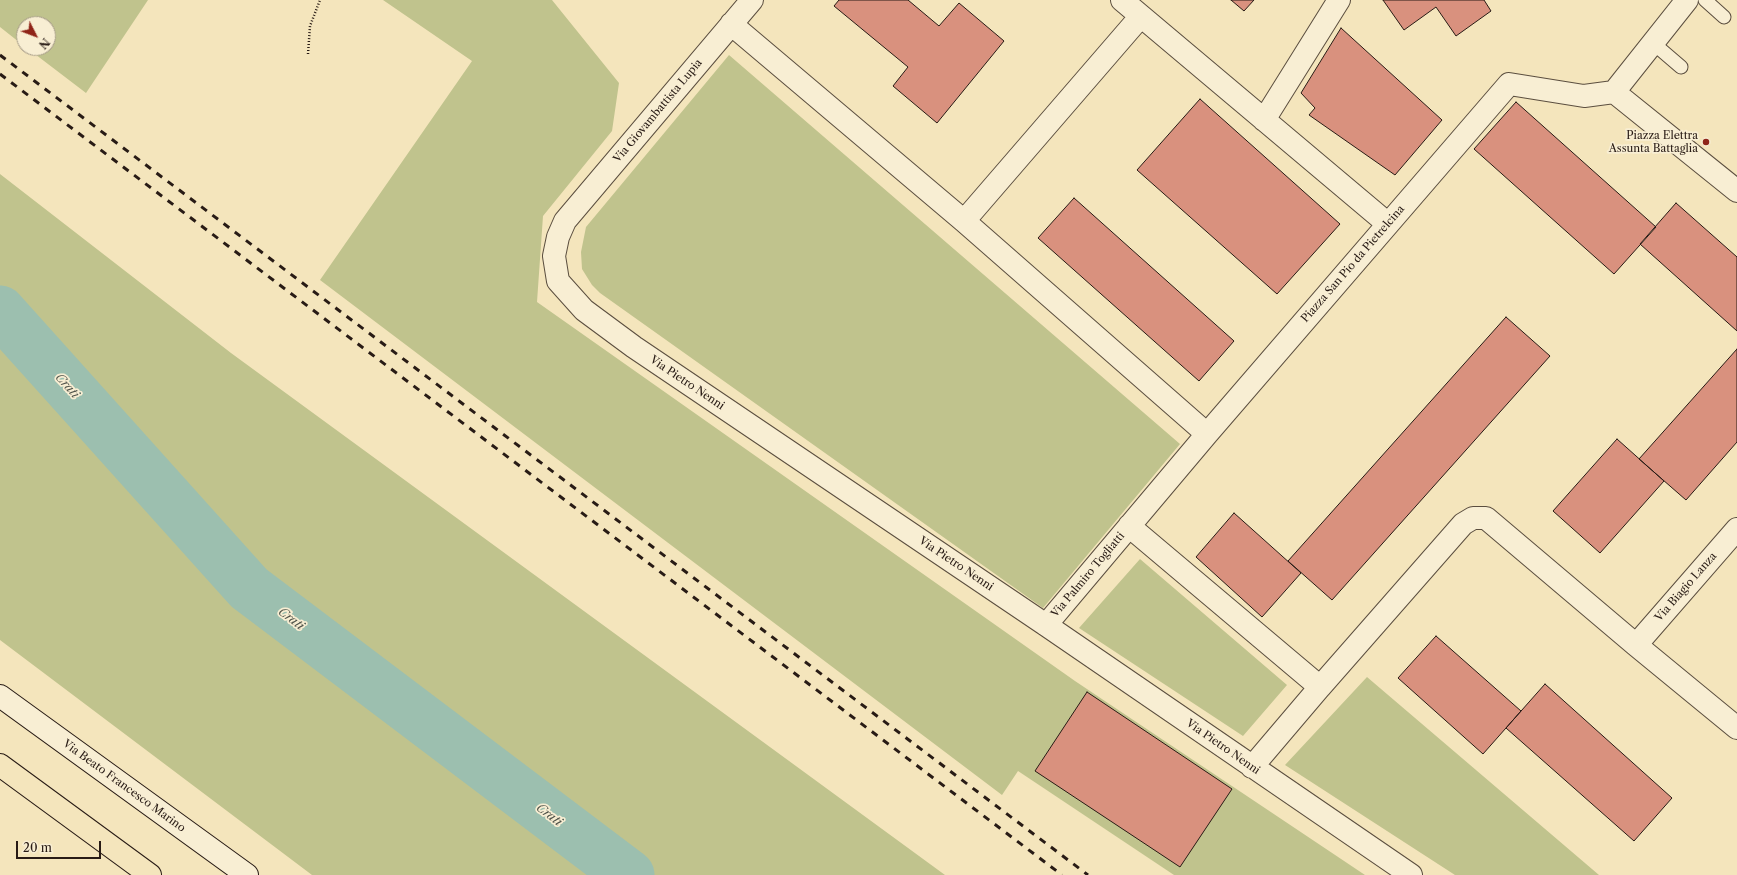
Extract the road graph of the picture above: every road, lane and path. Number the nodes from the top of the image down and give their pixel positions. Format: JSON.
{"nodes":[{"id":1,"x":320,"y":0,"type":"edge"},
{"id":2,"x":752,"y":0,"type":"edge"},
{"id":3,"x":1122,"y":0,"type":"edge"},
{"id":4,"x":1339,"y":0,"type":"edge"},
{"id":5,"x":1687,"y":0,"type":"edge"},
{"id":6,"x":1706,"y":0,"type":"edge"},
{"id":7,"x":1141,"y":16,"type":"junction"},
{"id":8,"x":1724,"y":17,"type":"dead end"},
{"id":9,"x":731,"y":24,"type":"junction"},
{"id":10,"x":1653,"y":43,"type":"junction"},
{"id":11,"x":308,"y":54,"type":"dead end"},
{"id":12,"x":1681,"y":67,"type":"dead end"},
{"id":13,"x":1614,"y":92,"type":"junction"},
{"id":14,"x":1264,"y":120,"type":"junction"},
{"id":15,"x":1737,"y":191,"type":"edge"},
{"id":16,"x":565,"y":221,"type":"joint"},
{"id":17,"x":964,"y":221,"type":"junction"},
{"id":18,"x":1388,"y":224,"type":"junction"},
{"id":19,"x":1207,"y":434,"type":"junction"},
{"id":20,"x":1129,"y":526,"type":"junction"},
{"id":21,"x":1737,"y":529,"type":"edge"},
{"id":22,"x":1046,"y":625,"type":"junction"},
{"id":23,"x":1636,"y":645,"type":"junction"},
{"id":24,"x":1320,"y":688,"type":"junction"},
{"id":25,"x":0,"y":696,"type":"edge"},
{"id":26,"x":1737,"y":728,"type":"edge"},
{"id":27,"x":0,"y":765,"type":"edge"},
{"id":28,"x":1252,"y":767,"type":"junction"},
{"id":29,"x":20,"y":780,"type":"junction"},
{"id":30,"x":129,"y":875,"type":"edge"},
{"id":31,"x":150,"y":875,"type":"edge"},
{"id":32,"x":247,"y":875,"type":"edge"},
{"id":33,"x":1411,"y":875,"type":"edge"}],
"edges":[{"from":1,"to":11,"type":"path"},
{"from":2,"to":9,"type":"street","name":"Via Giovambattista Lupia"},
{"from":3,"to":7,"type":"street"},
{"from":4,"to":14,"type":"street"},
{"from":5,"to":10,"type":"street"},
{"from":6,"to":8,"type":"lane"},
{"from":7,"to":14,"type":"street"},
{"from":7,"to":17,"type":"street"},
{"from":9,"to":16,"type":"street","name":"Via Giovambattista Lupia"},
{"from":9,"to":17,"type":"street"},
{"from":10,"to":12,"type":"lane"},
{"from":10,"to":13,"type":"street"},
{"from":13,"to":15,"type":"street"},
{"from":13,"to":18,"type":"street","name":"Piazza San Pio da Pietrelcina"},
{"from":14,"to":18,"type":"street"},
{"from":16,"to":22,"type":"street","name":"Via Pietro Nenni"},
{"from":17,"to":19,"type":"street"},
{"from":18,"to":19,"type":"street","name":"Piazza San Pio da Pietrelcina"},
{"from":19,"to":20,"type":"street","name":"Piazza San Pio da Pietrelcina"},
{"from":20,"to":22,"type":"street","name":"Via Palmiro Togliatti"},
{"from":20,"to":24,"type":"street"},
{"from":21,"to":23,"type":"street","name":"Via Biagio Lanza"},
{"from":22,"to":28,"type":"street","name":"Via Pietro Nenni"},
{"from":23,"to":24,"type":"street"},
{"from":23,"to":26,"type":"street"},
{"from":24,"to":28,"type":"street"},
{"from":25,"to":32,"type":"street","name":"Via Beato Francesco Marino"},
{"from":27,"to":29,"type":"main road"},
{"from":28,"to":33,"type":"street","name":"Via Pietro Nenni"},
{"from":29,"to":30,"type":"main road"},
{"from":29,"to":31,"type":"main road"}]}
